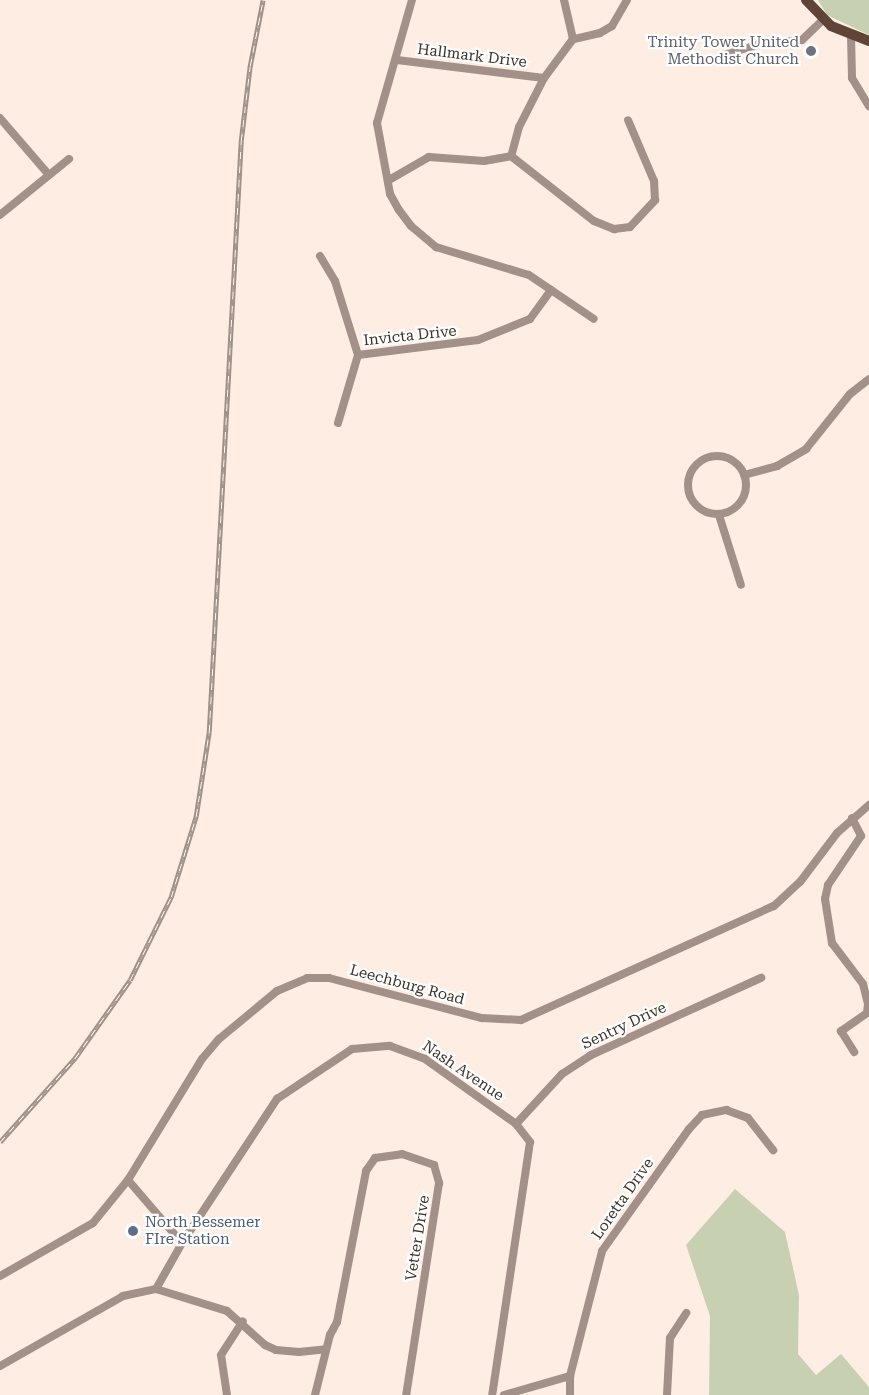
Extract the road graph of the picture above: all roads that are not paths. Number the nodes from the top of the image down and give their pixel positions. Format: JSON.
{"nodes":[{"id":1,"x":412,"y":0,"type":"edge"},
{"id":2,"x":564,"y":0,"type":"edge"},
{"id":3,"x":627,"y":0,"type":"edge"},
{"id":4,"x":806,"y":0,"type":"edge"},
{"id":5,"x":823,"y":20,"type":"junction"},
{"id":6,"x":850,"y":36,"type":"junction"},
{"id":7,"x":573,"y":39,"type":"junction"},
{"id":8,"x":869,"y":41,"type":"edge"},
{"id":9,"x":727,"y":54,"type":"dead end"},
{"id":10,"x":397,"y":60,"type":"junction"},
{"id":11,"x":544,"y":78,"type":"junction"},
{"id":12,"x":869,"y":106,"type":"edge"},
{"id":13,"x":0,"y":118,"type":"edge"},
{"id":14,"x":628,"y":120,"type":"dead end"},
{"id":15,"x":511,"y":156,"type":"junction"},
{"id":16,"x":69,"y":159,"type":"dead end"},
{"id":17,"x":49,"y":175,"type":"junction"},
{"id":18,"x":389,"y":180,"type":"junction"},
{"id":19,"x":0,"y":215,"type":"edge"},
{"id":20,"x":320,"y":256,"type":"dead end"},
{"id":21,"x":551,"y":290,"type":"junction"},
{"id":22,"x":594,"y":319,"type":"dead end"},
{"id":23,"x":358,"y":355,"type":"junction"},
{"id":24,"x":869,"y":379,"type":"edge"},
{"id":25,"x":338,"y":423,"type":"dead end"},
{"id":26,"x":744,"y":475,"type":"junction"},
{"id":27,"x":719,"y":515,"type":"junction"},
{"id":28,"x":741,"y":585,"type":"dead end"},
{"id":29,"x":869,"y":805,"type":"edge"},
{"id":30,"x":852,"y":818,"type":"junction"},
{"id":31,"x":761,"y":978,"type":"dead end"},
{"id":32,"x":854,"y":1052,"type":"dead end"},
{"id":33,"x":516,"y":1124,"type":"junction"},
{"id":34,"x":772,"y":1150,"type":"dead end"},
{"id":35,"x":128,"y":1180,"type":"junction"},
{"id":36,"x":182,"y":1243,"type":"junction"},
{"id":37,"x":0,"y":1276,"type":"edge"},
{"id":38,"x":156,"y":1289,"type":"junction"},
{"id":39,"x":686,"y":1313,"type":"dead end"},
{"id":40,"x":243,"y":1321,"type":"junction"},
{"id":41,"x":326,"y":1349,"type":"junction"},
{"id":42,"x":0,"y":1366,"type":"edge"},
{"id":43,"x":570,"y":1376,"type":"junction"},
{"id":44,"x":227,"y":1395,"type":"edge"},
{"id":45,"x":315,"y":1395,"type":"edge"},
{"id":46,"x":406,"y":1395,"type":"edge"},
{"id":47,"x":492,"y":1395,"type":"edge"},
{"id":48,"x":504,"y":1395,"type":"edge"},
{"id":49,"x":570,"y":1395,"type":"edge"},
{"id":50,"x":666,"y":1395,"type":"edge"}],
"edges":[{"from":1,"to":10,"type":"street"},
{"from":2,"to":7,"type":"street"},
{"from":3,"to":7,"type":"street"},
{"from":4,"to":5,"type":"main road"},
{"from":5,"to":6,"type":"main road"},
{"from":5,"to":9,"type":"street"},
{"from":6,"to":8,"type":"main road"},
{"from":6,"to":12,"type":"street"},
{"from":7,"to":11,"type":"street"},
{"from":10,"to":11,"type":"street","name":"Hallmark Drive"},
{"from":10,"to":18,"type":"street"},
{"from":11,"to":15,"type":"street"},
{"from":13,"to":17,"type":"street"},
{"from":14,"to":15,"type":"street"},
{"from":15,"to":18,"type":"street"},
{"from":16,"to":17,"type":"street"},
{"from":17,"to":19,"type":"street"},
{"from":18,"to":21,"type":"street"},
{"from":20,"to":23,"type":"street"},
{"from":21,"to":22,"type":"street"},
{"from":21,"to":23,"type":"street","name":"Invicta Drive"},
{"from":23,"to":25,"type":"street","name":"Invicta Drive"},
{"from":24,"to":26,"type":"street"},
{"from":26,"to":27,"type":"street"},
{"from":26,"to":27,"type":"street"},
{"from":27,"to":28,"type":"street"},
{"from":29,"to":30,"type":"street","name":"Leechburg Road"},
{"from":30,"to":32,"type":"street"},
{"from":30,"to":35,"type":"street","name":"Leechburg Road"},
{"from":31,"to":33,"type":"street","name":"Sentry Drive"},
{"from":33,"to":36,"type":"street","name":"Nash Avenue"},
{"from":33,"to":47,"type":"street","name":"Nash Avenue"},
{"from":34,"to":43,"type":"street","name":"Loretta Drive"},
{"from":35,"to":36,"type":"street"},
{"from":35,"to":37,"type":"street","name":"Leechburg Road"},
{"from":36,"to":38,"type":"street","name":"Nash Avenue"},
{"from":38,"to":40,"type":"street"},
{"from":38,"to":42,"type":"street"},
{"from":39,"to":50,"type":"street"},
{"from":40,"to":41,"type":"street"},
{"from":40,"to":44,"type":"street"},
{"from":41,"to":45,"type":"street","name":"Vetter Drive"},
{"from":41,"to":46,"type":"street","name":"Vetter Drive"},
{"from":43,"to":48,"type":"street"},
{"from":43,"to":49,"type":"street","name":"Loretta Drive"}]}
